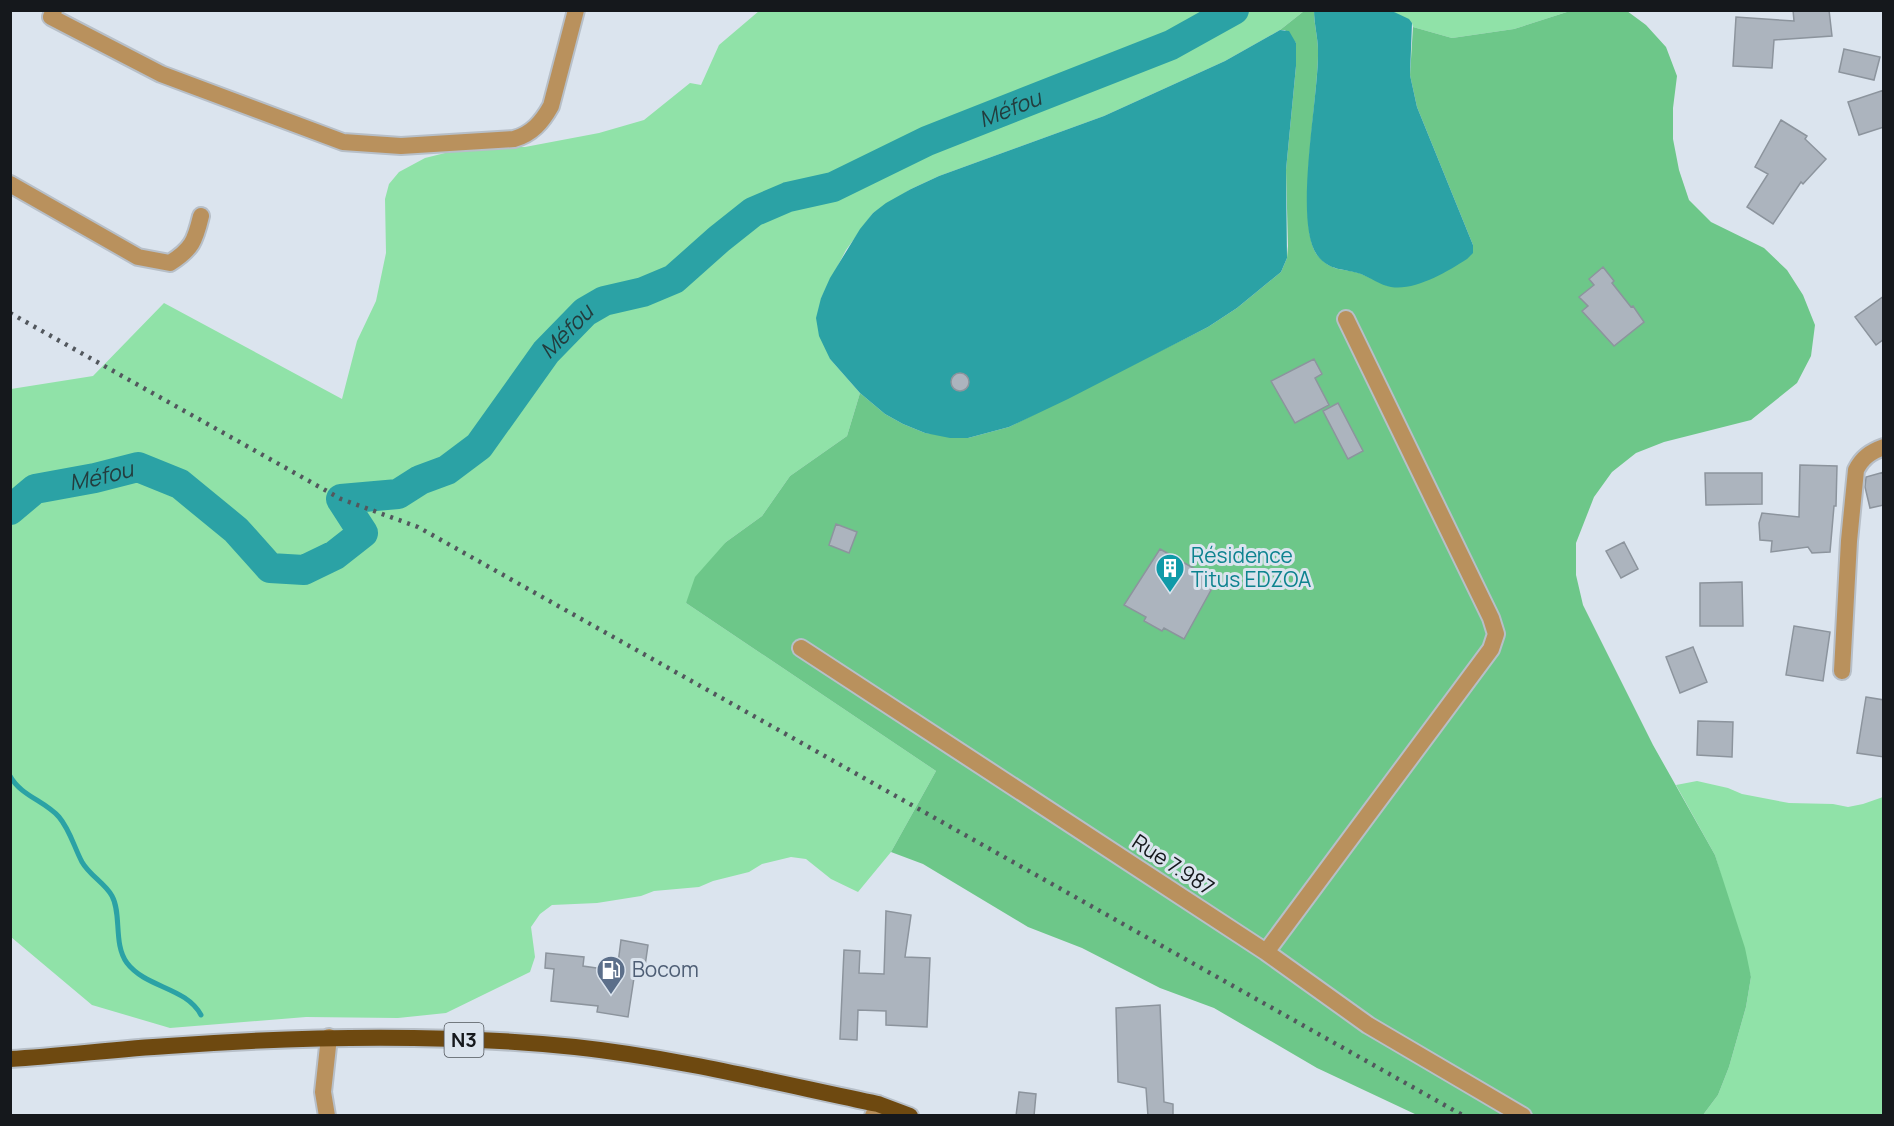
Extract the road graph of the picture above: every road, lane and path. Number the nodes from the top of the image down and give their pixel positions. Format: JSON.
{"nodes":[{"id":1,"x":54,"y":10,"type":"edge"},
{"id":2,"x":576,"y":10,"type":"edge"},
{"id":3,"x":10,"y":184,"type":"edge"},
{"id":4,"x":201,"y":216,"type":"dead end"},
{"id":5,"x":1346,"y":319,"type":"dead end"},
{"id":6,"x":1884,"y":447,"type":"edge"},
{"id":7,"x":801,"y":648,"type":"dead end"},
{"id":8,"x":1842,"y":671,"type":"dead end"},
{"id":9,"x":1266,"y":952,"type":"junction"},
{"id":10,"x":329,"y":1037,"type":"junction"},
{"id":11,"x":10,"y":1059,"type":"edge"},
{"id":12,"x":875,"y":1110,"type":"edge"},
{"id":13,"x":327,"y":1116,"type":"edge"},
{"id":14,"x":910,"y":1116,"type":"edge"},
{"id":15,"x":1523,"y":1116,"type":"edge"}],
"edges":[{"from":1,"to":2,"type":"street"},
{"from":3,"to":4,"type":"street"},
{"from":5,"to":9,"type":"street"},
{"from":6,"to":8,"type":"street"},
{"from":7,"to":9,"type":"street","name":"Rue 7.987"},
{"from":9,"to":15,"type":"street","name":"Rue 7.987"},
{"from":10,"to":11,"type":"highway","number":"N3"},
{"from":10,"to":12,"type":"highway","number":"N3"},
{"from":10,"to":13,"type":"street"},
{"from":12,"to":14,"type":"highway","number":"N3"}]}
